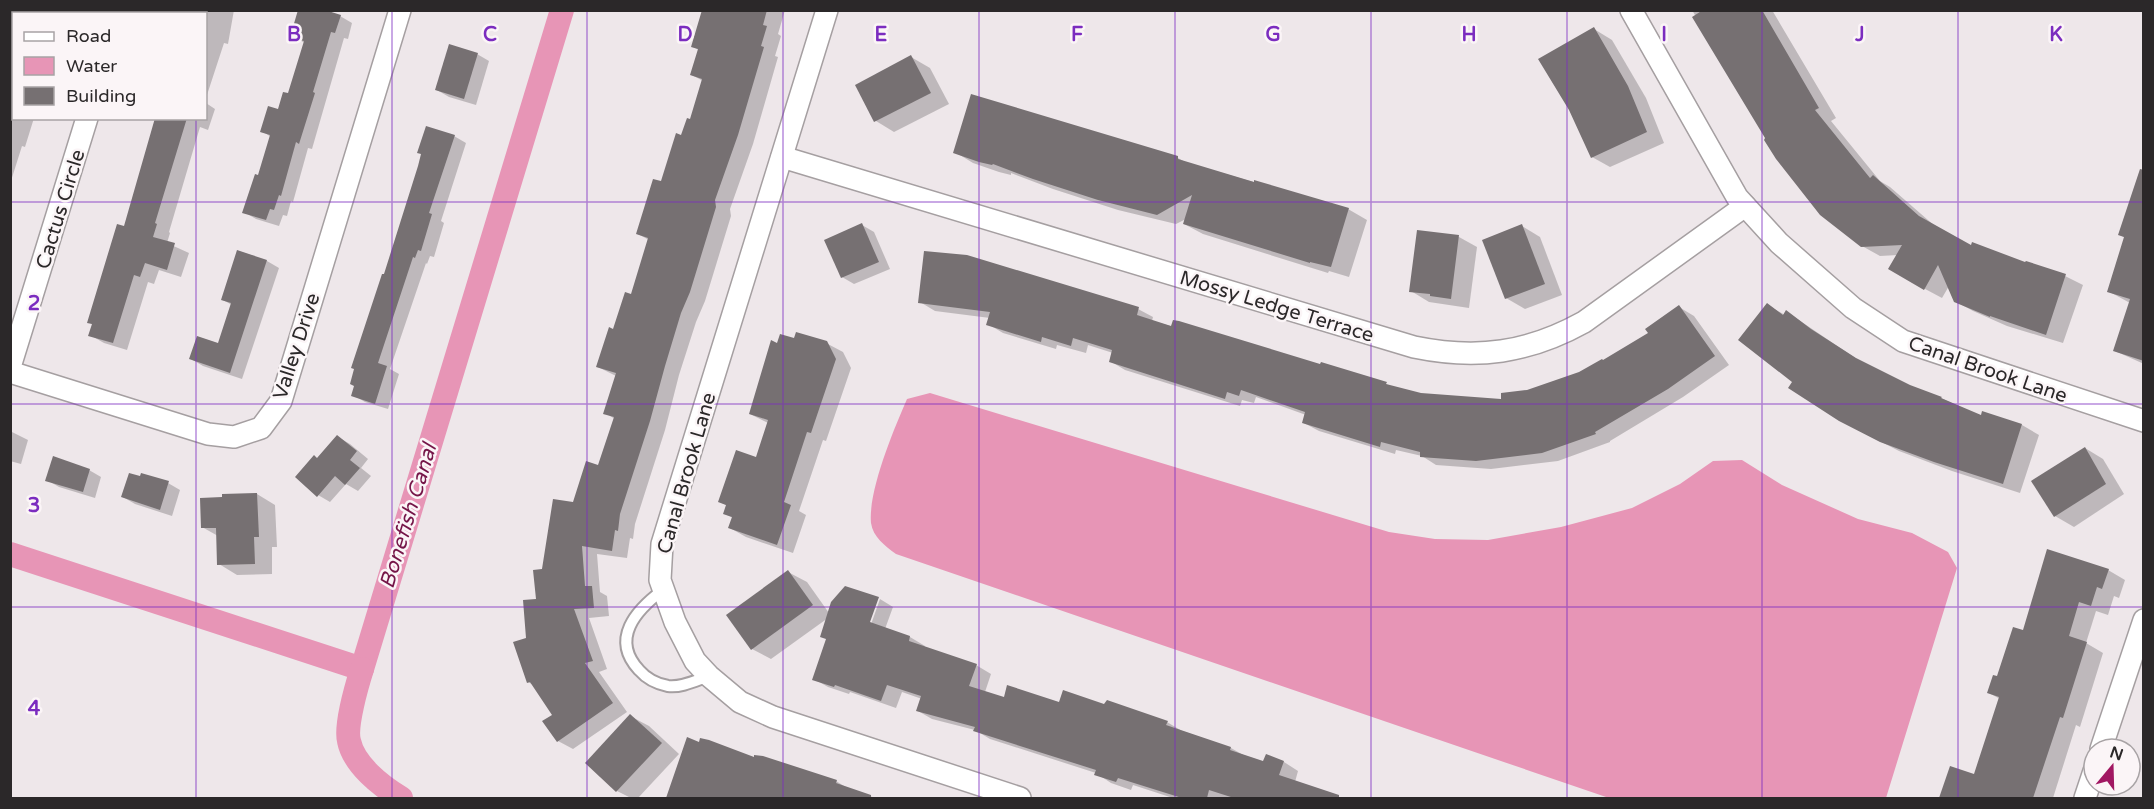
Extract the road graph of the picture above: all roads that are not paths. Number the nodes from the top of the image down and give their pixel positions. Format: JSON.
{"nodes":[{"id":1,"x":400,"y":10,"type":"edge"},
{"id":2,"x":827,"y":10,"type":"edge"},
{"id":3,"x":1631,"y":10,"type":"edge"},
{"id":4,"x":86,"y":120,"type":"edge"},
{"id":5,"x":782,"y":157,"type":"junction"},
{"id":6,"x":1745,"y":206,"type":"junction"},
{"id":7,"x":10,"y":369,"type":"edge"},
{"id":8,"x":2144,"y":422,"type":"edge"},
{"id":9,"x":663,"y":590,"type":"junction"},
{"id":10,"x":2144,"y":620,"type":"edge"},
{"id":11,"x":708,"y":676,"type":"junction"},
{"id":12,"x":2105,"y":737,"type":"edge"},
{"id":13,"x":1020,"y":798,"type":"edge"}],
"edges":[{"from":1,"to":7,"type":"street","name":"Valley Drive"},
{"from":2,"to":5,"type":"street","name":"Canal Brook Lane"},
{"from":3,"to":6,"type":"street","name":"Canal Brook Lane"},
{"from":4,"to":7,"type":"street","name":"Cactus Circle"},
{"from":5,"to":6,"type":"street","name":"Mossy Ledge Terrace"},
{"from":5,"to":9,"type":"street","name":"Canal Brook Lane"},
{"from":6,"to":8,"type":"street","name":"Canal Brook Lane"},
{"from":9,"to":11,"type":"street","name":"Canal Brook Lane"},
{"from":9,"to":11,"type":"lane"},
{"from":10,"to":12,"type":"street"},
{"from":11,"to":13,"type":"street","name":"Canal Brook Lane"}]}
